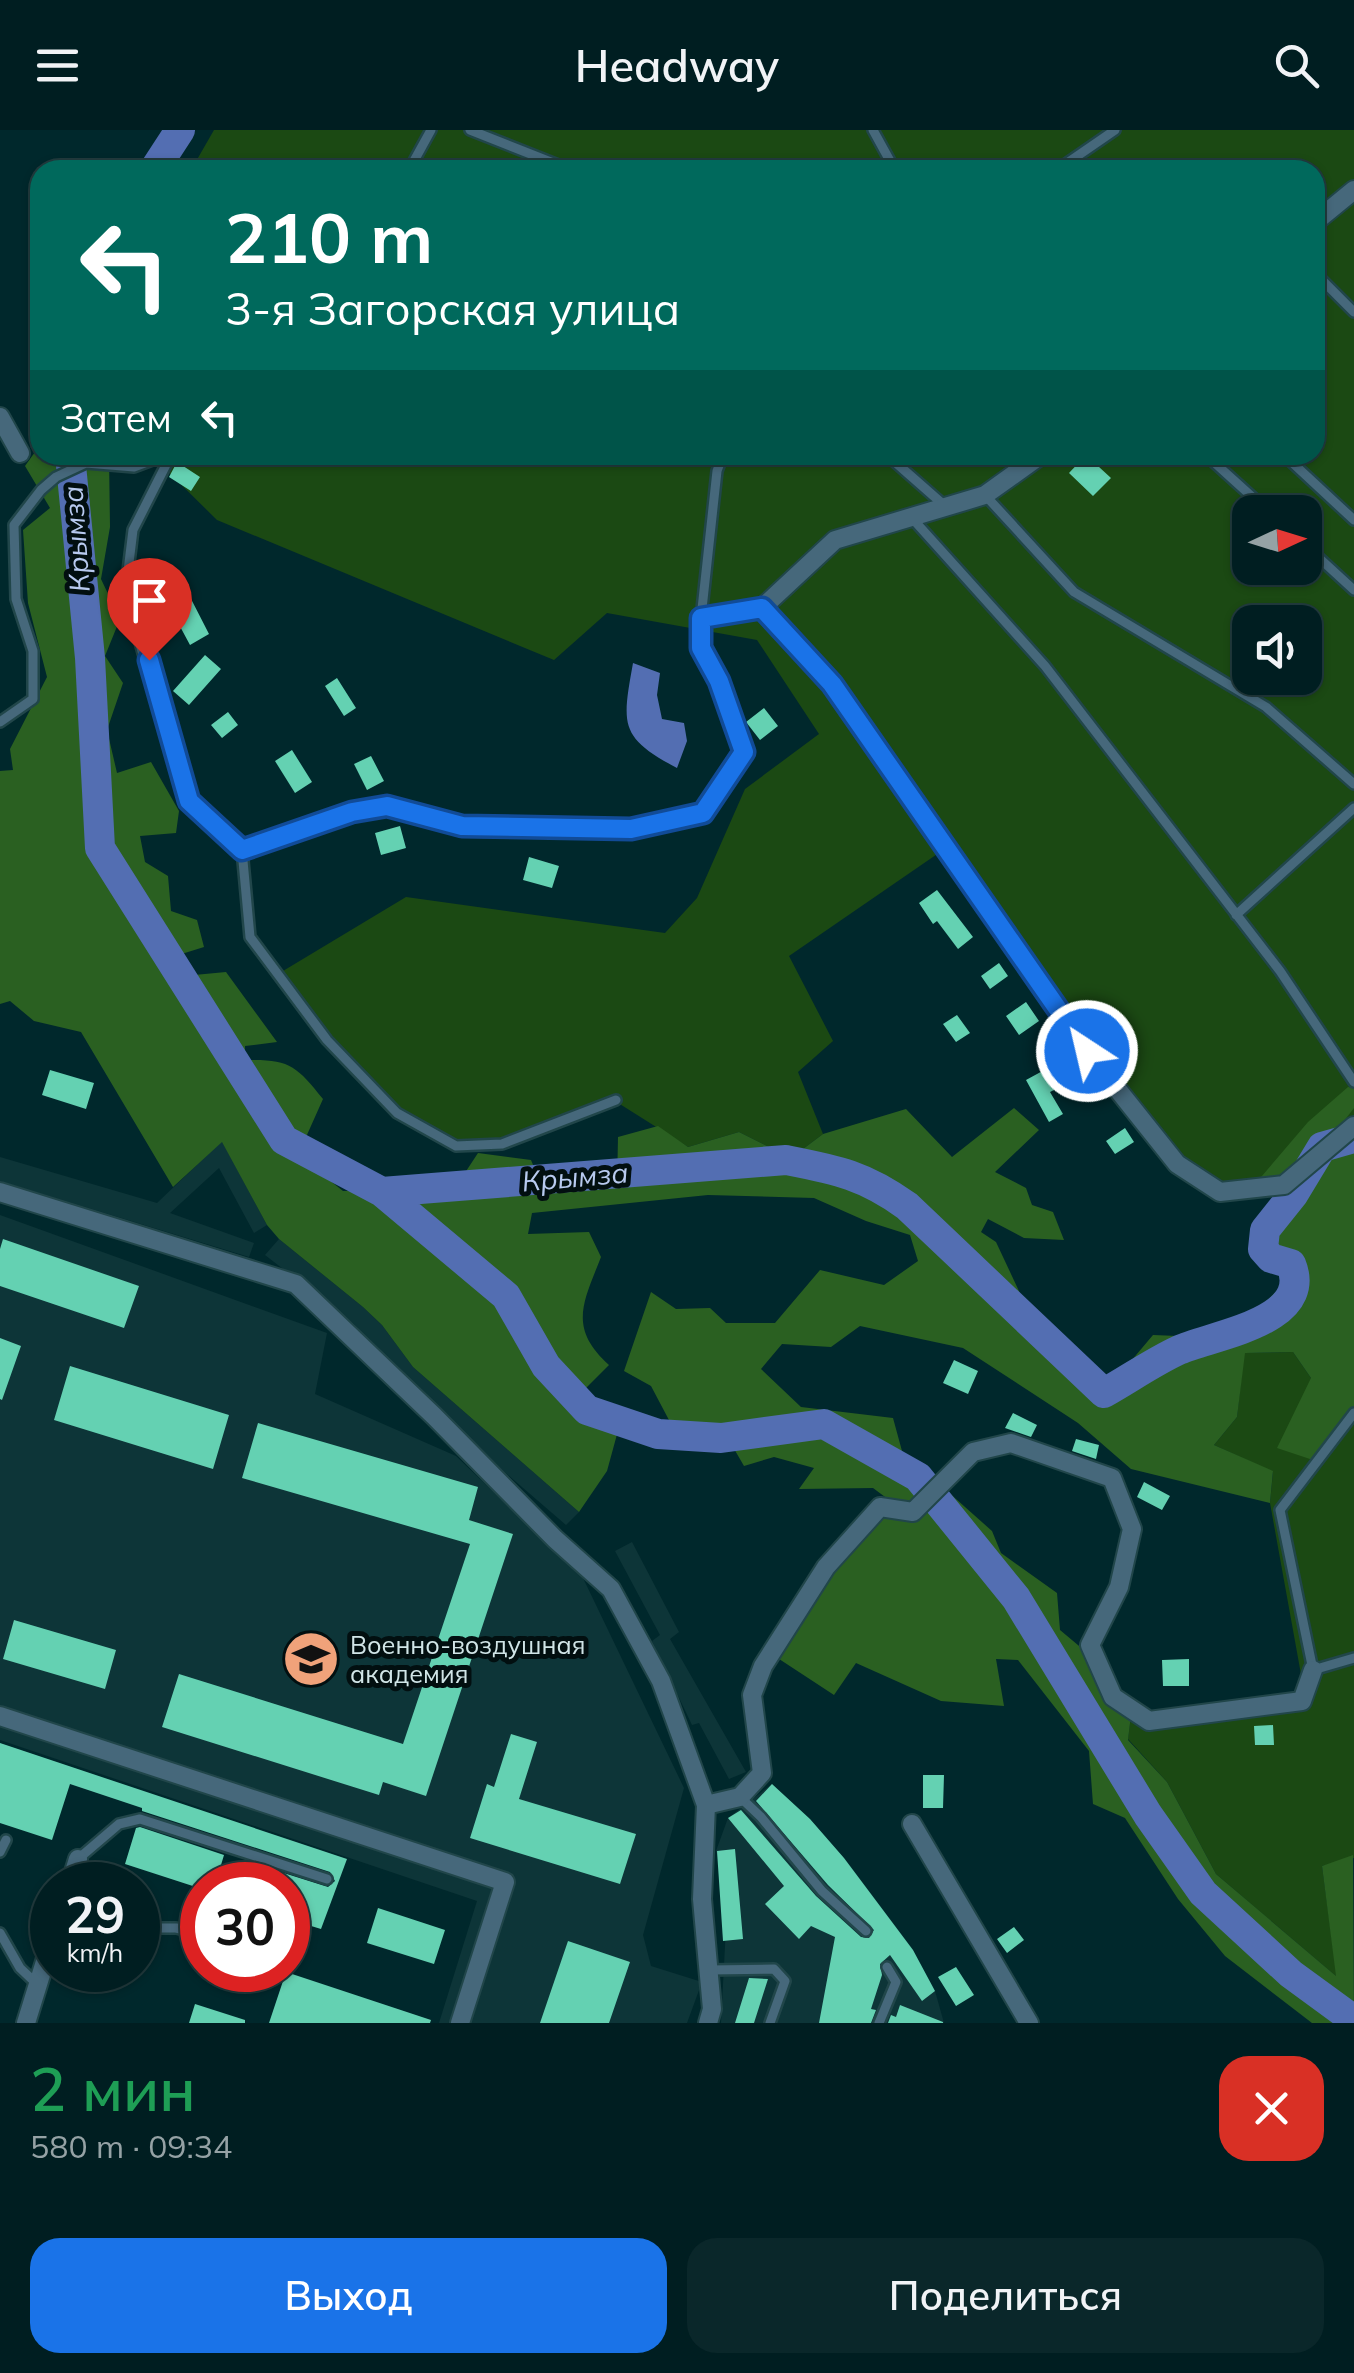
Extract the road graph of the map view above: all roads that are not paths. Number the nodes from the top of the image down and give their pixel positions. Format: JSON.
{"nodes":[{"id":1,"x":431,"y":130,"type":"edge"},
{"id":2,"x":470,"y":130,"type":"edge"},
{"id":3,"x":873,"y":130,"type":"edge"},
{"id":4,"x":1115,"y":130,"type":"edge"},
{"id":5,"x":414,"y":160,"type":"edge"},
{"id":6,"x":546,"y":160,"type":"edge"},
{"id":7,"x":890,"y":160,"type":"edge"},
{"id":8,"x":1072,"y":160,"type":"edge"},
{"id":9,"x":1354,"y":190,"type":"edge"},
{"id":10,"x":1325,"y":214,"type":"edge"},
{"id":11,"x":1325,"y":283,"type":"edge"},
{"id":12,"x":1354,"y":312,"type":"edge"},
{"id":13,"x":0,"y":417,"type":"edge"},
{"id":14,"x":20,"y":453,"type":"dead end"},
{"id":15,"x":82,"y":465,"type":"edge"},
{"id":16,"x":110,"y":465,"type":"edge"},
{"id":17,"x":140,"y":465,"type":"edge"},
{"id":18,"x":163,"y":465,"type":"edge"},
{"id":19,"x":720,"y":465,"type":"edge"},
{"id":20,"x":899,"y":465,"type":"edge"},
{"id":21,"x":1028,"y":465,"type":"edge"},
{"id":22,"x":1217,"y":465,"type":"edge"},
{"id":23,"x":1295,"y":465,"type":"edge"},
{"id":24,"x":134,"y":467,"type":"joint"},
{"id":25,"x":986,"y":495,"type":"junction"},
{"id":26,"x":1251,"y":495,"type":"edge"},
{"id":27,"x":945,"y":506,"type":"junction"},
{"id":28,"x":910,"y":515,"type":"junction"},
{"id":29,"x":1354,"y":520,"type":"edge"},
{"id":30,"x":1322,"y":561,"type":"edge"},
{"id":31,"x":1354,"y":590,"type":"edge"},
{"id":32,"x":762,"y":608,"type":"junction"},
{"id":33,"x":701,"y":618,"type":"junction"},
{"id":34,"x":139,"y":624,"type":"joint"},
{"id":35,"x":0,"y":722,"type":"edge"},
{"id":36,"x":1354,"y":784,"type":"edge"},
{"id":37,"x":1354,"y":808,"type":"edge"},
{"id":38,"x":242,"y":850,"type":"junction"},
{"id":39,"x":1236,"y":915,"type":"junction"},
{"id":40,"x":1354,"y":1082,"type":"edge"},
{"id":41,"x":616,"y":1100,"type":"dead end"},
{"id":42,"x":1354,"y":1126,"type":"edge"},
{"id":43,"x":0,"y":1192,"type":"edge"},
{"id":44,"x":1354,"y":1413,"type":"edge"},
{"id":45,"x":1354,"y":1658,"type":"edge"},
{"id":46,"x":1314,"y":1670,"type":"junction"},
{"id":47,"x":0,"y":1716,"type":"edge"},
{"id":48,"x":740,"y":1797,"type":"junction"},
{"id":49,"x":706,"y":1805,"type":"junction"},
{"id":50,"x":912,"y":1824,"type":"dead end"},
{"id":51,"x":6,"y":1840,"type":"dead end"},
{"id":52,"x":0,"y":1852,"type":"edge"},
{"id":53,"x":78,"y":1859,"type":"joint"},
{"id":54,"x":77,"y":1862,"type":"edge"},
{"id":55,"x":327,"y":1878,"type":"dead end"},
{"id":56,"x":866,"y":1931,"type":"dead end"},
{"id":57,"x":0,"y":1933,"type":"edge"},
{"id":58,"x":886,"y":1967,"type":"dead end"},
{"id":59,"x":708,"y":1970,"type":"junction"},
{"id":60,"x":30,"y":1977,"type":"edge"},
{"id":61,"x":36,"y":1992,"type":"edge"},
{"id":62,"x":26,"y":2023,"type":"edge"},
{"id":63,"x":460,"y":2023,"type":"edge"},
{"id":64,"x":708,"y":2023,"type":"edge"},
{"id":65,"x":770,"y":2023,"type":"edge"},
{"id":66,"x":879,"y":2023,"type":"edge"},
{"id":67,"x":1029,"y":2023,"type":"edge"}],
"edges":[{"from":1,"to":5,"type":"lane"},
{"from":2,"to":6,"type":"lane"},
{"from":3,"to":7,"type":"lane"},
{"from":4,"to":8,"type":"lane"},
{"from":9,"to":10,"type":"street"},
{"from":11,"to":12,"type":"lane"},
{"from":13,"to":14,"type":"street"},
{"from":15,"to":35,"type":"lane"},
{"from":16,"to":24,"type":"lane"},
{"from":17,"to":24,"type":"lane"},
{"from":18,"to":34,"type":"lane"},
{"from":19,"to":33,"type":"lane"},
{"from":20,"to":27,"type":"lane"},
{"from":21,"to":25,"type":"street"},
{"from":22,"to":26,"type":"lane"},
{"from":23,"to":29,"type":"lane"},
{"from":25,"to":27,"type":"street"},
{"from":25,"to":36,"type":"lane"},
{"from":27,"to":28,"type":"street"},
{"from":28,"to":32,"type":"street"},
{"from":28,"to":39,"type":"lane"},
{"from":30,"to":31,"type":"lane"},
{"from":32,"to":33,"type":"street"},
{"from":32,"to":42,"type":"street"},
{"from":33,"to":38,"type":"street"},
{"from":34,"to":38,"type":"street"},
{"from":37,"to":39,"type":"lane"},
{"from":38,"to":41,"type":"lane"},
{"from":39,"to":40,"type":"lane"},
{"from":43,"to":49,"type":"street"},
{"from":44,"to":46,"type":"lane"},
{"from":45,"to":46,"type":"lane"},
{"from":46,"to":48,"type":"street"},
{"from":47,"to":63,"type":"street"},
{"from":48,"to":49,"type":"street"},
{"from":48,"to":56,"type":"lane"},
{"from":49,"to":59,"type":"street"},
{"from":50,"to":67,"type":"street"},
{"from":51,"to":52,"type":"lane"},
{"from":53,"to":54,"type":"street"},
{"from":53,"to":55,"type":"lane"},
{"from":57,"to":60,"type":"lane"},
{"from":58,"to":66,"type":"lane"},
{"from":59,"to":64,"type":"street"},
{"from":59,"to":65,"type":"lane"},
{"from":61,"to":62,"type":"street"}]}
